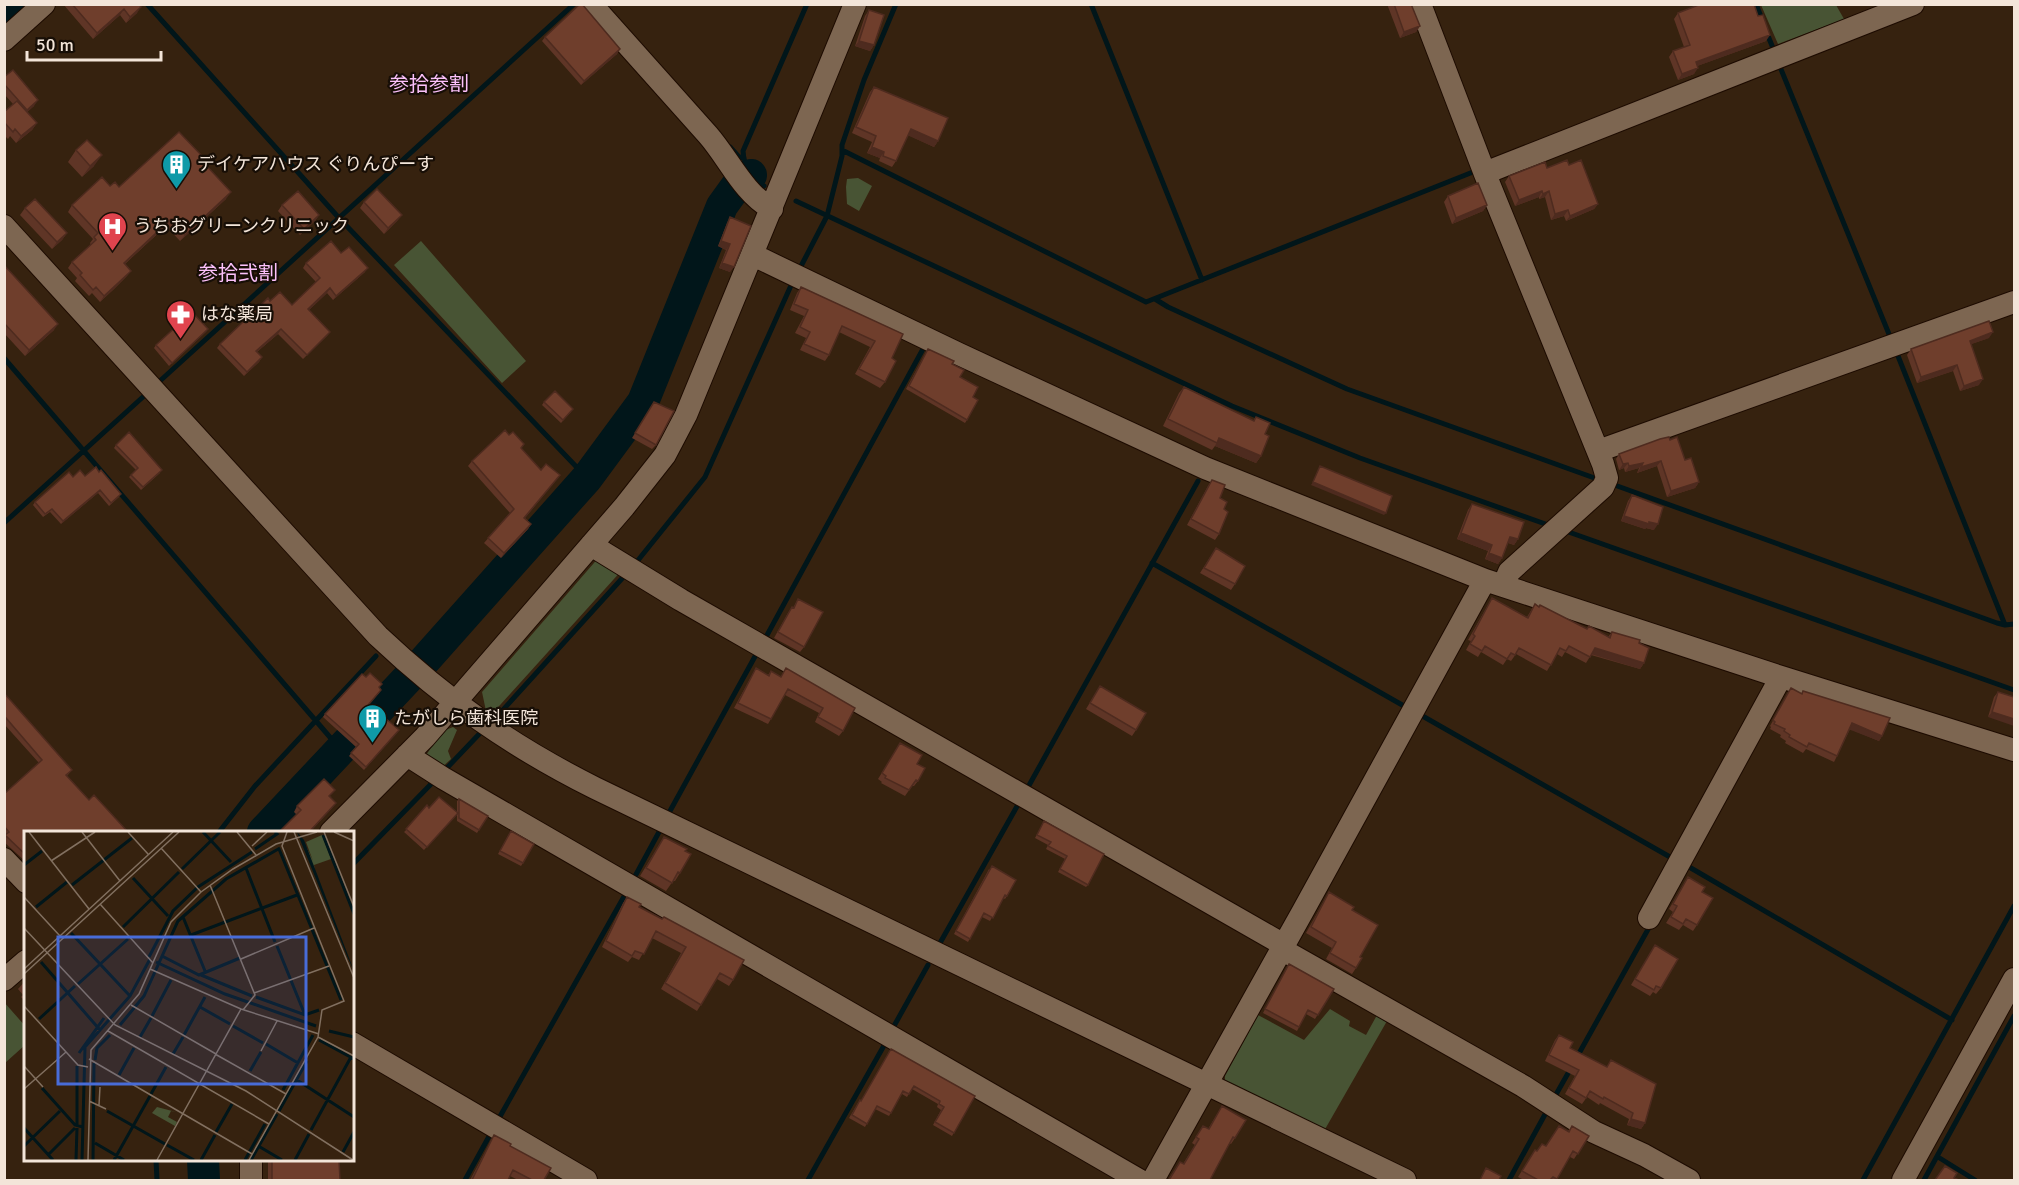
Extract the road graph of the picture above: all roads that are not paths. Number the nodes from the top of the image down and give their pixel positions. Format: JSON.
{"nodes":[{"id":1,"x":591,"y":4,"type":"edge"},
{"id":2,"x":855,"y":4,"type":"edge"},
{"id":3,"x":1420,"y":4,"type":"edge"},
{"id":4,"x":1913,"y":4,"type":"edge"},
{"id":5,"x":39,"y":6,"type":"edge"},
{"id":6,"x":4,"y":40,"type":"edge"},
{"id":7,"x":1484,"y":170,"type":"junction"},
{"id":8,"x":772,"y":209,"type":"junction"},
{"id":9,"x":4,"y":226,"type":"edge"},
{"id":10,"x":753,"y":255,"type":"junction"},
{"id":11,"x":2014,"y":302,"type":"edge"},
{"id":12,"x":1598,"y":451,"type":"junction"},
{"id":13,"x":591,"y":545,"type":"junction"},
{"id":14,"x":1494,"y":583,"type":"junction"},
{"id":15,"x":1781,"y":676,"type":"junction"},
{"id":16,"x":455,"y":702,"type":"junction"},
{"id":17,"x":2014,"y":750,"type":"edge"},
{"id":18,"x":407,"y":755,"type":"junction"},
{"id":19,"x":332,"y":831,"type":"edge"},
{"id":20,"x":4,"y":859,"type":"edge"},
{"id":21,"x":24,"y":880,"type":"edge"},
{"id":22,"x":1648,"y":918,"type":"dead end"},
{"id":23,"x":1282,"y":947,"type":"junction"},
{"id":24,"x":24,"y":963,"type":"edge"},
{"id":25,"x":2014,"y":979,"type":"edge"},
{"id":26,"x":4,"y":980,"type":"edge"},
{"id":27,"x":354,"y":1044,"type":"edge"},
{"id":28,"x":1206,"y":1084,"type":"junction"},
{"id":29,"x":251,"y":1161,"type":"edge"},
{"id":30,"x":251,"y":1180,"type":"edge"},
{"id":31,"x":586,"y":1180,"type":"edge"},
{"id":32,"x":1138,"y":1180,"type":"edge"},
{"id":33,"x":1152,"y":1180,"type":"edge"},
{"id":34,"x":1405,"y":1180,"type":"edge"},
{"id":35,"x":1689,"y":1180,"type":"edge"},
{"id":36,"x":1903,"y":1180,"type":"edge"}],
"edges":[{"from":1,"to":8,"type":"street"},
{"from":2,"to":8,"type":"street"},
{"from":3,"to":7,"type":"street"},
{"from":4,"to":7,"type":"street"},
{"from":5,"to":6,"type":"street"},
{"from":7,"to":12,"type":"street"},
{"from":8,"to":10,"type":"street"},
{"from":9,"to":16,"type":"street"},
{"from":10,"to":13,"type":"street"},
{"from":10,"to":14,"type":"street"},
{"from":11,"to":12,"type":"street"},
{"from":12,"to":14,"type":"street"},
{"from":13,"to":16,"type":"street"},
{"from":13,"to":23,"type":"street"},
{"from":14,"to":15,"type":"street"},
{"from":14,"to":23,"type":"street"},
{"from":15,"to":17,"type":"street"},
{"from":15,"to":22,"type":"street"},
{"from":16,"to":18,"type":"street"},
{"from":16,"to":28,"type":"street"},
{"from":18,"to":19,"type":"street"},
{"from":18,"to":32,"type":"street"},
{"from":20,"to":21,"type":"street"},
{"from":23,"to":28,"type":"street"},
{"from":23,"to":35,"type":"street"},
{"from":24,"to":26,"type":"street"},
{"from":25,"to":36,"type":"street"},
{"from":27,"to":31,"type":"street"},
{"from":28,"to":33,"type":"street"},
{"from":28,"to":34,"type":"street"},
{"from":29,"to":30,"type":"street"}]}
